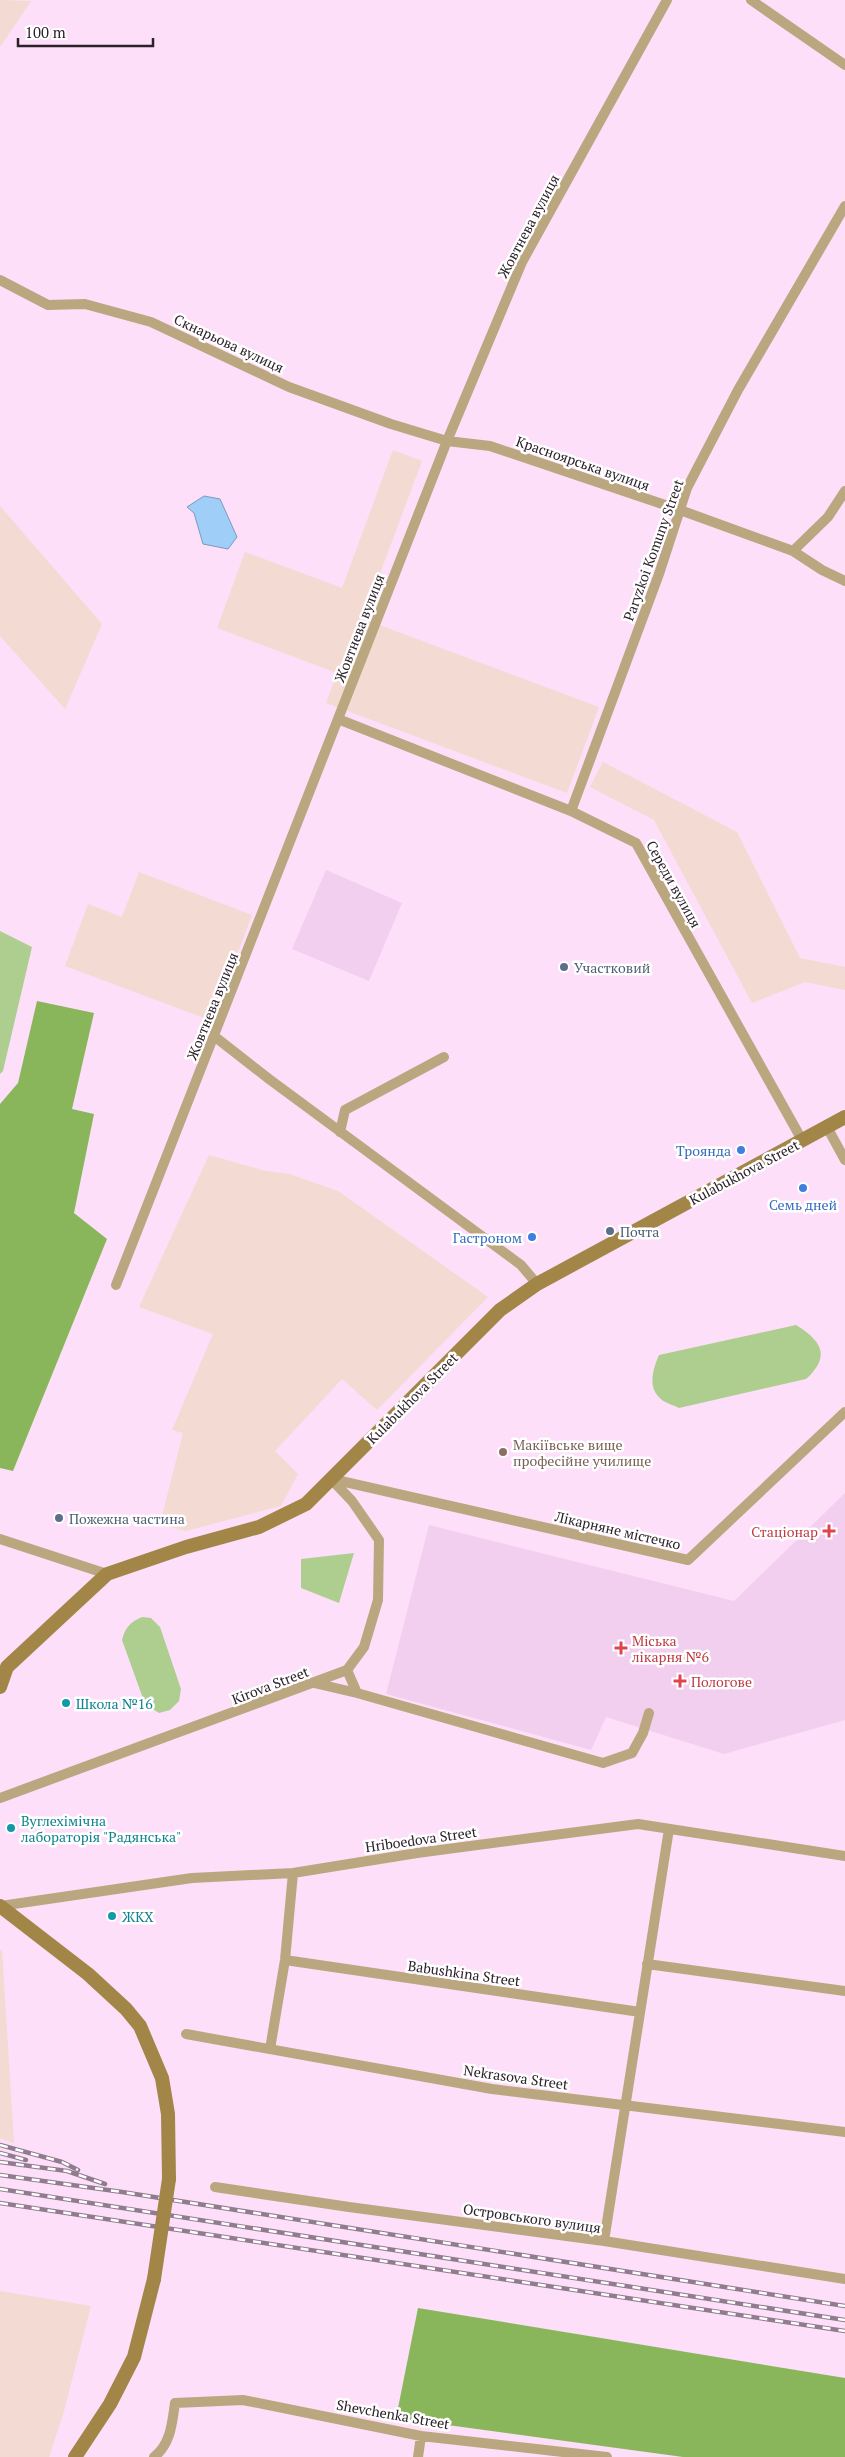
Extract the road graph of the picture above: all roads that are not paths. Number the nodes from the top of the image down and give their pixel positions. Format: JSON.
{"nodes":[{"id":1,"x":667,"y":0,"type":"edge"},
{"id":2,"x":751,"y":0,"type":"edge"},
{"id":3,"x":845,"y":64,"type":"edge"},
{"id":4,"x":845,"y":206,"type":"edge"},
{"id":5,"x":0,"y":280,"type":"edge"},
{"id":6,"x":447,"y":441,"type":"junction"},
{"id":7,"x":845,"y":491,"type":"edge"},
{"id":8,"x":680,"y":510,"type":"junction"},
{"id":9,"x":793,"y":551,"type":"junction"},
{"id":10,"x":845,"y":581,"type":"edge"},
{"id":11,"x":338,"y":719,"type":"junction"},
{"id":12,"x":571,"y":811,"type":"junction"},
{"id":13,"x":214,"y":1036,"type":"junction"},
{"id":14,"x":444,"y":1057,"type":"dead end"},
{"id":15,"x":845,"y":1117,"type":"edge"},
{"id":16,"x":827,"y":1127,"type":"junction"},
{"id":17,"x":340,"y":1132,"type":"junction"},
{"id":18,"x":802,"y":1140,"type":"junction"},
{"id":19,"x":845,"y":1160,"type":"edge"},
{"id":20,"x":538,"y":1284,"type":"junction"},
{"id":21,"x":116,"y":1285,"type":"dead end"},
{"id":22,"x":845,"y":1412,"type":"edge"},
{"id":23,"x":331,"y":1479,"type":"junction"},
{"id":24,"x":0,"y":1539,"type":"edge"},
{"id":25,"x":107,"y":1574,"type":"junction"},
{"id":26,"x":347,"y":1670,"type":"junction"},
{"id":27,"x":313,"y":1683,"type":"junction"},
{"id":28,"x":0,"y":1687,"type":"edge"},
{"id":29,"x":357,"y":1693,"type":"junction"},
{"id":30,"x":649,"y":1713,"type":"dead end"},
{"id":31,"x":0,"y":1798,"type":"edge"},
{"id":32,"x":668,"y":1828,"type":"junction"},
{"id":33,"x":845,"y":1856,"type":"edge"},
{"id":34,"x":292,"y":1873,"type":"junction"},
{"id":35,"x":0,"y":1906,"type":"edge"},
{"id":36,"x":284,"y":1960,"type":"junction"},
{"id":37,"x":647,"y":1964,"type":"junction"},
{"id":38,"x":845,"y":1991,"type":"edge"},
{"id":39,"x":640,"y":2012,"type":"junction"},
{"id":40,"x":186,"y":2034,"type":"dead end"},
{"id":41,"x":270,"y":2049,"type":"junction"},
{"id":42,"x":626,"y":2105,"type":"junction"},
{"id":43,"x":845,"y":2132,"type":"edge"},
{"id":44,"x":215,"y":2187,"type":"dead end"},
{"id":45,"x":604,"y":2241,"type":"junction"},
{"id":46,"x":845,"y":2279,"type":"edge"},
{"id":47,"x":422,"y":2436,"type":"junction"},
{"id":48,"x":555,"y":2453,"type":"edge"},
{"id":49,"x":75,"y":2457,"type":"edge"},
{"id":50,"x":154,"y":2457,"type":"edge"},
{"id":51,"x":418,"y":2457,"type":"edge"},
{"id":52,"x":607,"y":2457,"type":"edge"}],
"edges":[{"from":1,"to":6,"type":"street","name":"Жовтнева вулиця"},
{"from":2,"to":3,"type":"street"},
{"from":4,"to":8,"type":"street","name":"Paryzkoi Komuny Street"},
{"from":5,"to":6,"type":"street","name":"Скнарьова вулиця"},
{"from":6,"to":8,"type":"street","name":"Красноярська вулиця"},
{"from":6,"to":11,"type":"street","name":"Жовтнева вулиця"},
{"from":7,"to":9,"type":"street"},
{"from":8,"to":9,"type":"street","name":"Красноярська вулиця"},
{"from":8,"to":12,"type":"street","name":"Paryzkoi Komuny Street"},
{"from":9,"to":10,"type":"street","name":"Красноярська вулиця"},
{"from":11,"to":12,"type":"street","name":"Середи вулиця"},
{"from":11,"to":13,"type":"street","name":"Жовтнева вулиця"},
{"from":12,"to":18,"type":"street","name":"Середи вулиця"},
{"from":13,"to":17,"type":"street"},
{"from":13,"to":21,"type":"street","name":"Жовтнева вулиця"},
{"from":14,"to":17,"type":"street"},
{"from":15,"to":16,"type":"street","name":"Kulabukhova Street"},
{"from":16,"to":18,"type":"street","name":"Kulabukhova Street"},
{"from":16,"to":19,"type":"street"},
{"from":17,"to":20,"type":"street"},
{"from":18,"to":20,"type":"street","name":"Kulabukhova Street"},
{"from":20,"to":23,"type":"street","name":"Kulabukhova Street"},
{"from":22,"to":23,"type":"street","name":"Лікарняне містечко"},
{"from":23,"to":25,"type":"street","name":"Kulabukhova Street"},
{"from":23,"to":26,"type":"street"},
{"from":24,"to":25,"type":"street"},
{"from":25,"to":28,"type":"street","name":"Kulabukhova Street"},
{"from":26,"to":27,"type":"street","name":"Kirova Street"},
{"from":26,"to":29,"type":"street"},
{"from":27,"to":29,"type":"street"},
{"from":27,"to":31,"type":"street","name":"Kirova Street"},
{"from":29,"to":30,"type":"street"},
{"from":32,"to":33,"type":"street","name":"Hriboedova Street"},
{"from":32,"to":34,"type":"street","name":"Hriboedova Street"},
{"from":32,"to":37,"type":"street"},
{"from":34,"to":35,"type":"street","name":"Hriboedova Street"},
{"from":34,"to":36,"type":"street"},
{"from":35,"to":49,"type":"street","bridge":true},
{"from":36,"to":39,"type":"street","name":"Babushkina Street"},
{"from":36,"to":41,"type":"street"},
{"from":37,"to":38,"type":"street"},
{"from":37,"to":39,"type":"street"},
{"from":39,"to":42,"type":"street"},
{"from":40,"to":41,"type":"street","name":"Nekrasova Street"},
{"from":41,"to":42,"type":"street","name":"Nekrasova Street"},
{"from":42,"to":43,"type":"street","name":"Nekrasova Street"},
{"from":42,"to":45,"type":"street"},
{"from":44,"to":45,"type":"street","name":"Островського вулиця"},
{"from":45,"to":46,"type":"street","name":"Островського вулиця"},
{"from":47,"to":48,"type":"street","name":"Shevchenka Street"},
{"from":47,"to":50,"type":"street","name":"Shevchenka Street"},
{"from":47,"to":51,"type":"street"},
{"from":48,"to":52,"type":"street","name":"Shevchenka Street"}]}
